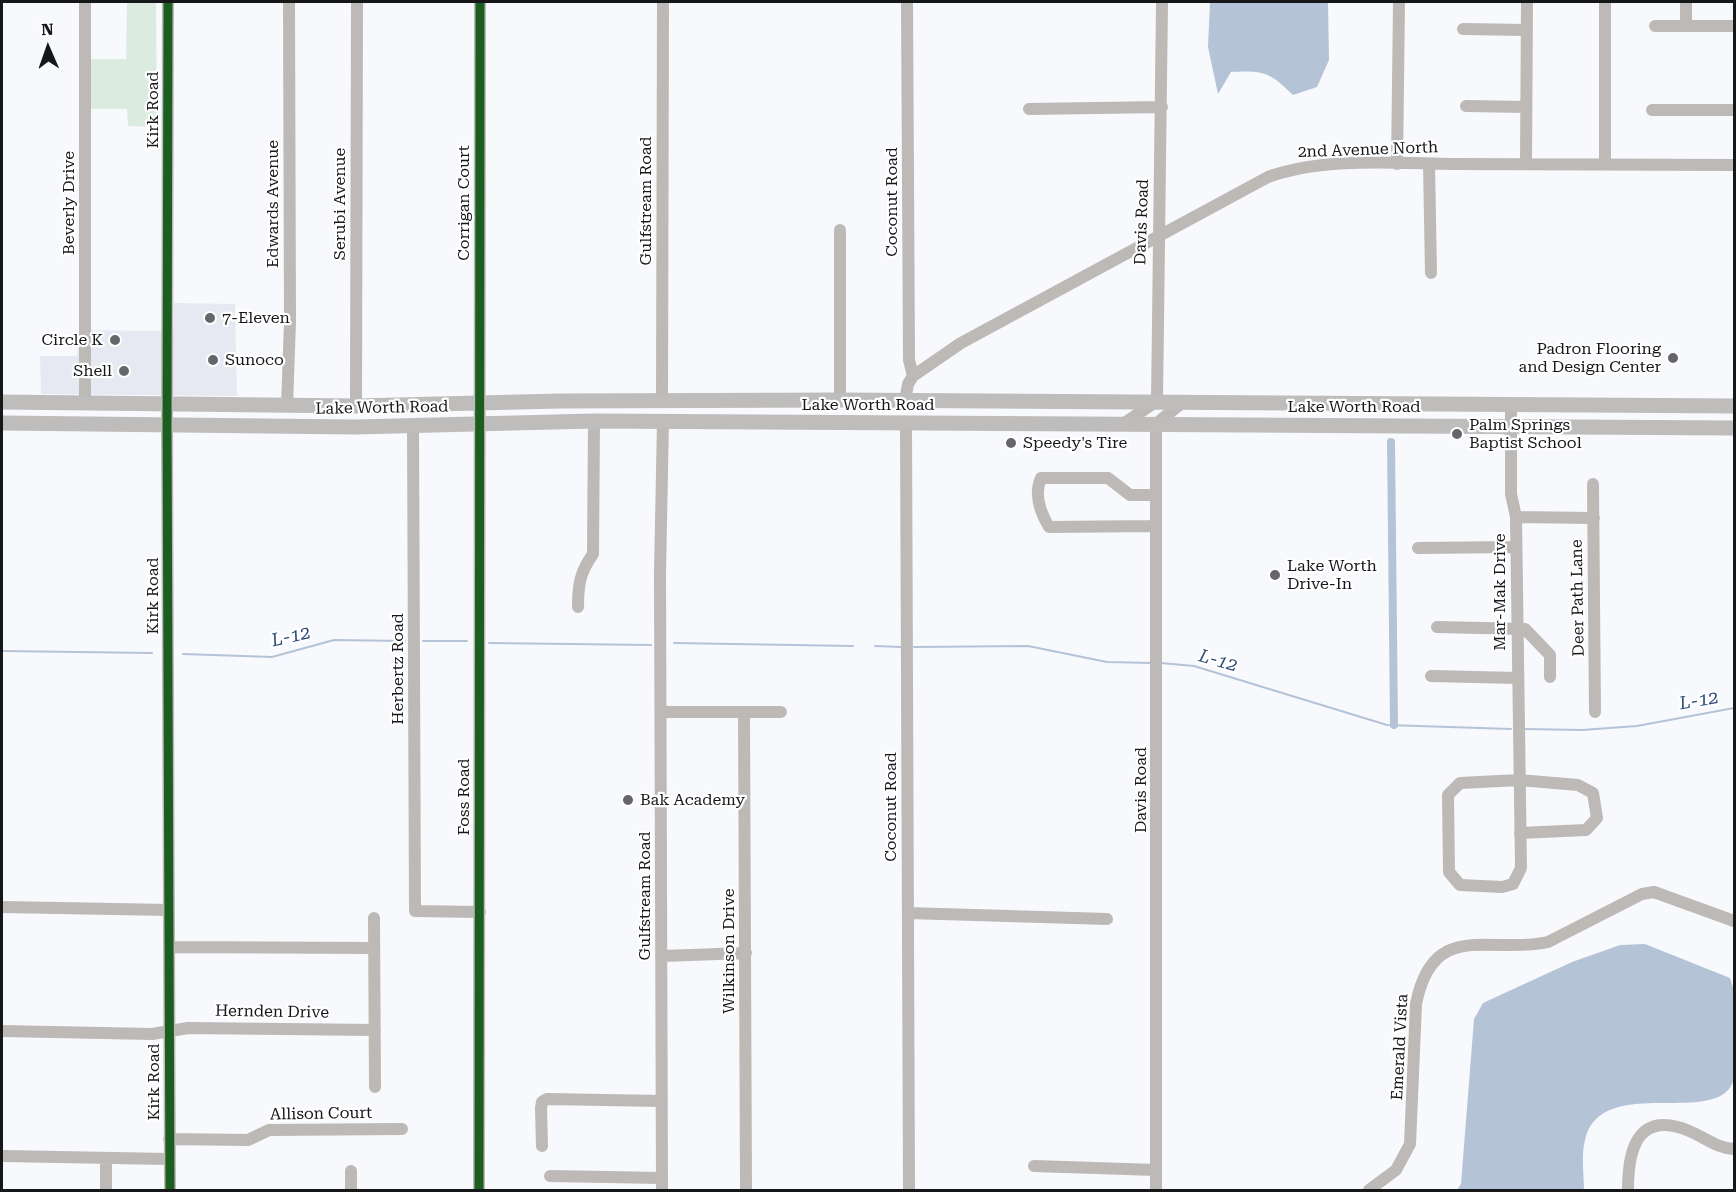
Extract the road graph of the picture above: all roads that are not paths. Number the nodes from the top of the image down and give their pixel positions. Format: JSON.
{"nodes":[{"id":1,"x":85,"y":2,"type":"edge"},
{"id":2,"x":168,"y":2,"type":"edge"},
{"id":3,"x":290,"y":2,"type":"edge"},
{"id":4,"x":357,"y":2,"type":"edge"},
{"id":5,"x":480,"y":2,"type":"edge"},
{"id":6,"x":663,"y":2,"type":"edge"},
{"id":7,"x":907,"y":2,"type":"edge"},
{"id":8,"x":1161,"y":2,"type":"edge"},
{"id":9,"x":1399,"y":2,"type":"edge"},
{"id":10,"x":1527,"y":2,"type":"edge"},
{"id":11,"x":1605,"y":2,"type":"edge"},
{"id":12,"x":1686,"y":2,"type":"edge"},
{"id":13,"x":1655,"y":26,"type":"dead end"},
{"id":14,"x":1686,"y":26,"type":"junction"},
{"id":15,"x":1734,"y":26,"type":"edge"},
{"id":16,"x":1463,"y":28,"type":"dead end"},
{"id":17,"x":1527,"y":30,"type":"junction"},
{"id":18,"x":1467,"y":106,"type":"dead end"},
{"id":19,"x":1161,"y":107,"type":"junction"},
{"id":20,"x":1526,"y":107,"type":"junction"},
{"id":21,"x":1029,"y":109,"type":"dead end"},
{"id":22,"x":1652,"y":110,"type":"dead end"},
{"id":23,"x":1734,"y":110,"type":"edge"},
{"id":24,"x":1397,"y":164,"type":"junction"},
{"id":25,"x":1429,"y":164,"type":"junction"},
{"id":26,"x":1526,"y":164,"type":"junction"},
{"id":27,"x":1605,"y":164,"type":"junction"},
{"id":28,"x":1734,"y":165,"type":"edge"},
{"id":29,"x":840,"y":230,"type":"dead end"},
{"id":30,"x":1160,"y":234,"type":"junction"},
{"id":31,"x":1431,"y":273,"type":"dead end"},
{"id":32,"x":914,"y":376,"type":"junction"},
{"id":33,"x":662,"y":400,"type":"junction"},
{"id":34,"x":728,"y":400,"type":"junction"},
{"id":35,"x":840,"y":400,"type":"junction"},
{"id":36,"x":906,"y":400,"type":"junction"},
{"id":37,"x":973,"y":401,"type":"junction"},
{"id":38,"x":1157,"y":401,"type":"junction"},
{"id":39,"x":2,"y":402,"type":"edge"},
{"id":40,"x":1183,"y":402,"type":"junction"},
{"id":41,"x":85,"y":404,"type":"junction"},
{"id":42,"x":167,"y":404,"type":"junction"},
{"id":43,"x":479,"y":404,"type":"junction"},
{"id":44,"x":1511,"y":404,"type":"junction"},
{"id":45,"x":1731,"y":405,"type":"edge"},
{"id":46,"x":287,"y":406,"type":"junction"},
{"id":47,"x":356,"y":406,"type":"junction"},
{"id":48,"x":594,"y":421,"type":"junction"},
{"id":49,"x":663,"y":421,"type":"junction"},
{"id":50,"x":2,"y":423,"type":"edge"},
{"id":51,"x":844,"y":423,"type":"junction"},
{"id":52,"x":906,"y":423,"type":"junction"},
{"id":53,"x":477,"y":424,"type":"junction"},
{"id":54,"x":1122,"y":424,"type":"junction"},
{"id":55,"x":1156,"y":424,"type":"junction"},
{"id":56,"x":166,"y":425,"type":"junction"},
{"id":57,"x":413,"y":426,"type":"junction"},
{"id":58,"x":1511,"y":426,"type":"junction"},
{"id":59,"x":1660,"y":427,"type":"junction"},
{"id":60,"x":1734,"y":428,"type":"edge"},
{"id":61,"x":1593,"y":484,"type":"dead end"},
{"id":62,"x":1156,"y":495,"type":"junction"},
{"id":63,"x":1516,"y":517,"type":"junction"},
{"id":64,"x":1594,"y":518,"type":"junction"},
{"id":65,"x":1156,"y":526,"type":"junction"},
{"id":66,"x":1515,"y":547,"type":"junction"},
{"id":67,"x":1418,"y":548,"type":"dead end"},
{"id":68,"x":578,"y":607,"type":"dead end"},
{"id":69,"x":1437,"y":627,"type":"dead end"},
{"id":70,"x":1517,"y":627,"type":"junction"},
{"id":71,"x":1431,"y":676,"type":"dead end"},
{"id":72,"x":1550,"y":677,"type":"dead end"},
{"id":73,"x":1517,"y":678,"type":"junction"},
{"id":74,"x":661,"y":712,"type":"junction"},
{"id":75,"x":744,"y":712,"type":"junction"},
{"id":76,"x":781,"y":712,"type":"dead end"},
{"id":77,"x":1596,"y":712,"type":"dead end"},
{"id":78,"x":1519,"y":780,"type":"junction"},
{"id":79,"x":1520,"y":833,"type":"junction"},
{"id":80,"x":2,"y":907,"type":"edge"},
{"id":81,"x":169,"y":910,"type":"junction"},
{"id":82,"x":480,"y":912,"type":"junction"},
{"id":83,"x":908,"y":914,"type":"junction"},
{"id":84,"x":374,"y":918,"type":"dead end"},
{"id":85,"x":1107,"y":919,"type":"dead end"},
{"id":86,"x":1734,"y":921,"type":"edge"},
{"id":87,"x":169,"y":947,"type":"junction"},
{"id":88,"x":374,"y":948,"type":"junction"},
{"id":89,"x":746,"y":953,"type":"junction"},
{"id":90,"x":662,"y":956,"type":"junction"},
{"id":91,"x":375,"y":1030,"type":"junction"},
{"id":92,"x":2,"y":1031,"type":"edge"},
{"id":93,"x":169,"y":1031,"type":"junction"},
{"id":94,"x":375,"y":1088,"type":"dead end"},
{"id":95,"x":662,"y":1101,"type":"junction"},
{"id":96,"x":402,"y":1129,"type":"dead end"},
{"id":97,"x":169,"y":1139,"type":"junction"},
{"id":98,"x":542,"y":1146,"type":"dead end"},
{"id":99,"x":1734,"y":1149,"type":"edge"},
{"id":100,"x":2,"y":1156,"type":"edge"},
{"id":101,"x":106,"y":1158,"type":"junction"},
{"id":102,"x":170,"y":1159,"type":"junction"},
{"id":103,"x":1034,"y":1166,"type":"dead end"},
{"id":104,"x":1156,"y":1170,"type":"junction"},
{"id":105,"x":351,"y":1171,"type":"dead end"},
{"id":106,"x":550,"y":1176,"type":"dead end"},
{"id":107,"x":662,"y":1184,"type":"edge"},
{"id":108,"x":106,"y":1191,"type":"edge"},
{"id":109,"x":170,"y":1191,"type":"edge"},
{"id":110,"x":351,"y":1191,"type":"edge"},
{"id":111,"x":479,"y":1191,"type":"edge"},
{"id":112,"x":746,"y":1191,"type":"edge"},
{"id":113,"x":909,"y":1191,"type":"edge"},
{"id":114,"x":1156,"y":1191,"type":"edge"},
{"id":115,"x":1369,"y":1191,"type":"edge"},
{"id":116,"x":1628,"y":1191,"type":"edge"}],
"edges":[{"from":1,"to":41,"type":"street","name":"Beverly Drive"},
{"from":2,"to":42,"type":"street","name":"Kirk Road"},
{"from":3,"to":46,"type":"street","name":"Edwards Avenue"},
{"from":4,"to":47,"type":"street","name":"Serubi Avenue"},
{"from":5,"to":43,"type":"street","name":"Corrigan Court"},
{"from":6,"to":33,"type":"street","name":"Gulfstream Road"},
{"from":7,"to":32,"type":"street","name":"Coconut Road"},
{"from":8,"to":19,"type":"street","name":"Davis Road"},
{"from":9,"to":24,"type":"street"},
{"from":10,"to":17,"type":"street"},
{"from":11,"to":27,"type":"street"},
{"from":12,"to":14,"type":"street"},
{"from":13,"to":14,"type":"street"},
{"from":14,"to":15,"type":"street"},
{"from":16,"to":17,"type":"street"},
{"from":17,"to":20,"type":"street"},
{"from":18,"to":20,"type":"street"},
{"from":19,"to":21,"type":"street"},
{"from":19,"to":30,"type":"street","name":"Davis Road"},
{"from":20,"to":26,"type":"street"},
{"from":22,"to":23,"type":"street"},
{"from":24,"to":25,"type":"street","name":"2nd Avenue North"},
{"from":24,"to":30,"type":"street","name":"2nd Avenue North"},
{"from":25,"to":26,"type":"street","name":"2nd Avenue North"},
{"from":25,"to":31,"type":"street"},
{"from":26,"to":27,"type":"street","name":"2nd Avenue North"},
{"from":27,"to":28,"type":"street","name":"2nd Avenue North"},
{"from":29,"to":35,"type":"street"},
{"from":30,"to":32,"type":"street","name":"2nd Avenue North"},
{"from":30,"to":38,"type":"street","name":"Davis Road"},
{"from":32,"to":36,"type":"street","name":"Coconut Road"},
{"from":33,"to":34,"type":"main road","name":"Lake Worth Road"},
{"from":33,"to":43,"type":"main road","name":"Lake Worth Road"},
{"from":33,"to":48,"type":"main road"},
{"from":34,"to":35,"type":"main road","name":"Lake Worth Road"},
{"from":34,"to":49,"type":"main road"},
{"from":35,"to":36,"type":"main road","name":"Lake Worth Road"},
{"from":36,"to":37,"type":"main road","name":"Lake Worth Road"},
{"from":36,"to":51,"type":"main road"},
{"from":37,"to":38,"type":"main road","name":"Lake Worth Road"},
{"from":37,"to":52,"type":"main road"},
{"from":38,"to":40,"type":"main road","name":"Lake Worth Road"},
{"from":38,"to":54,"type":"street"},
{"from":39,"to":41,"type":"main road","name":"Lake Worth Road"},
{"from":40,"to":44,"type":"main road","name":"Lake Worth Road"},
{"from":40,"to":55,"type":"street"},
{"from":41,"to":42,"type":"main road","name":"Lake Worth Road"},
{"from":42,"to":46,"type":"main road","name":"Lake Worth Road"},
{"from":42,"to":56,"type":"street","name":"Kirk Road"},
{"from":43,"to":47,"type":"main road","name":"Lake Worth Road"},
{"from":43,"to":53,"type":"street","name":"Foss Road"},
{"from":44,"to":45,"type":"main road","name":"Lake Worth Road"},
{"from":44,"to":58,"type":"street","name":"Mar-Mak Drive"},
{"from":45,"to":59,"type":"main road"},
{"from":46,"to":47,"type":"main road","name":"Lake Worth Road"},
{"from":48,"to":49,"type":"main road","name":"Lake Worth Road"},
{"from":48,"to":53,"type":"main road","name":"Lake Worth Road"},
{"from":48,"to":68,"type":"street"},
{"from":49,"to":51,"type":"main road","name":"Lake Worth Road"},
{"from":49,"to":74,"type":"street","name":"Gulfstream Road"},
{"from":50,"to":56,"type":"main road","name":"Lake Worth Road"},
{"from":51,"to":52,"type":"main road","name":"Lake Worth Road"},
{"from":52,"to":54,"type":"main road","name":"Lake Worth Road"},
{"from":52,"to":83,"type":"street","name":"Coconut Road"},
{"from":53,"to":57,"type":"main road","name":"Lake Worth Road"},
{"from":53,"to":82,"type":"street","name":"Foss Road"},
{"from":54,"to":55,"type":"main road","name":"Lake Worth Road"},
{"from":55,"to":58,"type":"main road","name":"Lake Worth Road"},
{"from":55,"to":62,"type":"street","name":"Davis Road"},
{"from":56,"to":57,"type":"main road","name":"Lake Worth Road"},
{"from":56,"to":81,"type":"street","name":"Kirk Road"},
{"from":57,"to":82,"type":"street","name":"Herbertz Road"},
{"from":58,"to":59,"type":"main road","name":"Lake Worth Road"},
{"from":58,"to":63,"type":"street","name":"Mar-Mak Drive"},
{"from":59,"to":60,"type":"main road","name":"Lake Worth Road"},
{"from":61,"to":64,"type":"street","name":"Deer Path Lane"},
{"from":62,"to":65,"type":"street","name":"Davis Road"},
{"from":62,"to":65,"type":"street"},
{"from":63,"to":64,"type":"street"},
{"from":63,"to":66,"type":"street","name":"Mar-Mak Drive"},
{"from":64,"to":77,"type":"street","name":"Deer Path Lane"},
{"from":65,"to":104,"type":"street","name":"Davis Road"},
{"from":66,"to":67,"type":"street"},
{"from":66,"to":70,"type":"street","name":"Mar-Mak Drive"},
{"from":69,"to":70,"type":"street"},
{"from":70,"to":72,"type":"street"},
{"from":70,"to":73,"type":"street","name":"Mar-Mak Drive"},
{"from":71,"to":73,"type":"street"},
{"from":73,"to":78,"type":"street","name":"Mar-Mak Drive"},
{"from":74,"to":75,"type":"street"},
{"from":74,"to":90,"type":"street","name":"Gulfstream Road"},
{"from":75,"to":76,"type":"street"},
{"from":75,"to":89,"type":"street","name":"Wilkinson Drive"},
{"from":78,"to":79,"type":"street","name":"Mar-Mak Drive"},
{"from":78,"to":79,"type":"street"},
{"from":78,"to":79,"type":"street","name":"Mar-Mak Drive"},
{"from":80,"to":81,"type":"street"},
{"from":81,"to":87,"type":"street","name":"Kirk Road"},
{"from":82,"to":111,"type":"street","name":"Foss Road"},
{"from":83,"to":85,"type":"street"},
{"from":83,"to":113,"type":"street","name":"Coconut Road"},
{"from":84,"to":88,"type":"street"},
{"from":86,"to":115,"type":"street","name":"Emerald Vista"},
{"from":87,"to":88,"type":"street"},
{"from":87,"to":93,"type":"street","name":"Kirk Road"},
{"from":88,"to":91,"type":"street"},
{"from":89,"to":90,"type":"street"},
{"from":89,"to":112,"type":"street","name":"Wilkinson Drive"},
{"from":90,"to":95,"type":"street","name":"Gulfstream Road"},
{"from":91,"to":93,"type":"street","name":"Hernden Drive"},
{"from":91,"to":94,"type":"street"},
{"from":92,"to":93,"type":"street","name":"Hernden Drive"},
{"from":93,"to":97,"type":"street","name":"Kirk Road"},
{"from":95,"to":98,"type":"street"},
{"from":95,"to":107,"type":"street","name":"Gulfstream Road"},
{"from":96,"to":97,"type":"street","name":"Allison Court"},
{"from":97,"to":102,"type":"street","name":"Kirk Road"},
{"from":99,"to":116,"type":"street"},
{"from":100,"to":101,"type":"street"},
{"from":101,"to":102,"type":"street"},
{"from":101,"to":108,"type":"street"},
{"from":102,"to":109,"type":"street","name":"Kirk Road"},
{"from":103,"to":104,"type":"street"},
{"from":104,"to":114,"type":"street","name":"Davis Road"},
{"from":105,"to":110,"type":"street"},
{"from":106,"to":107,"type":"street"}]}
